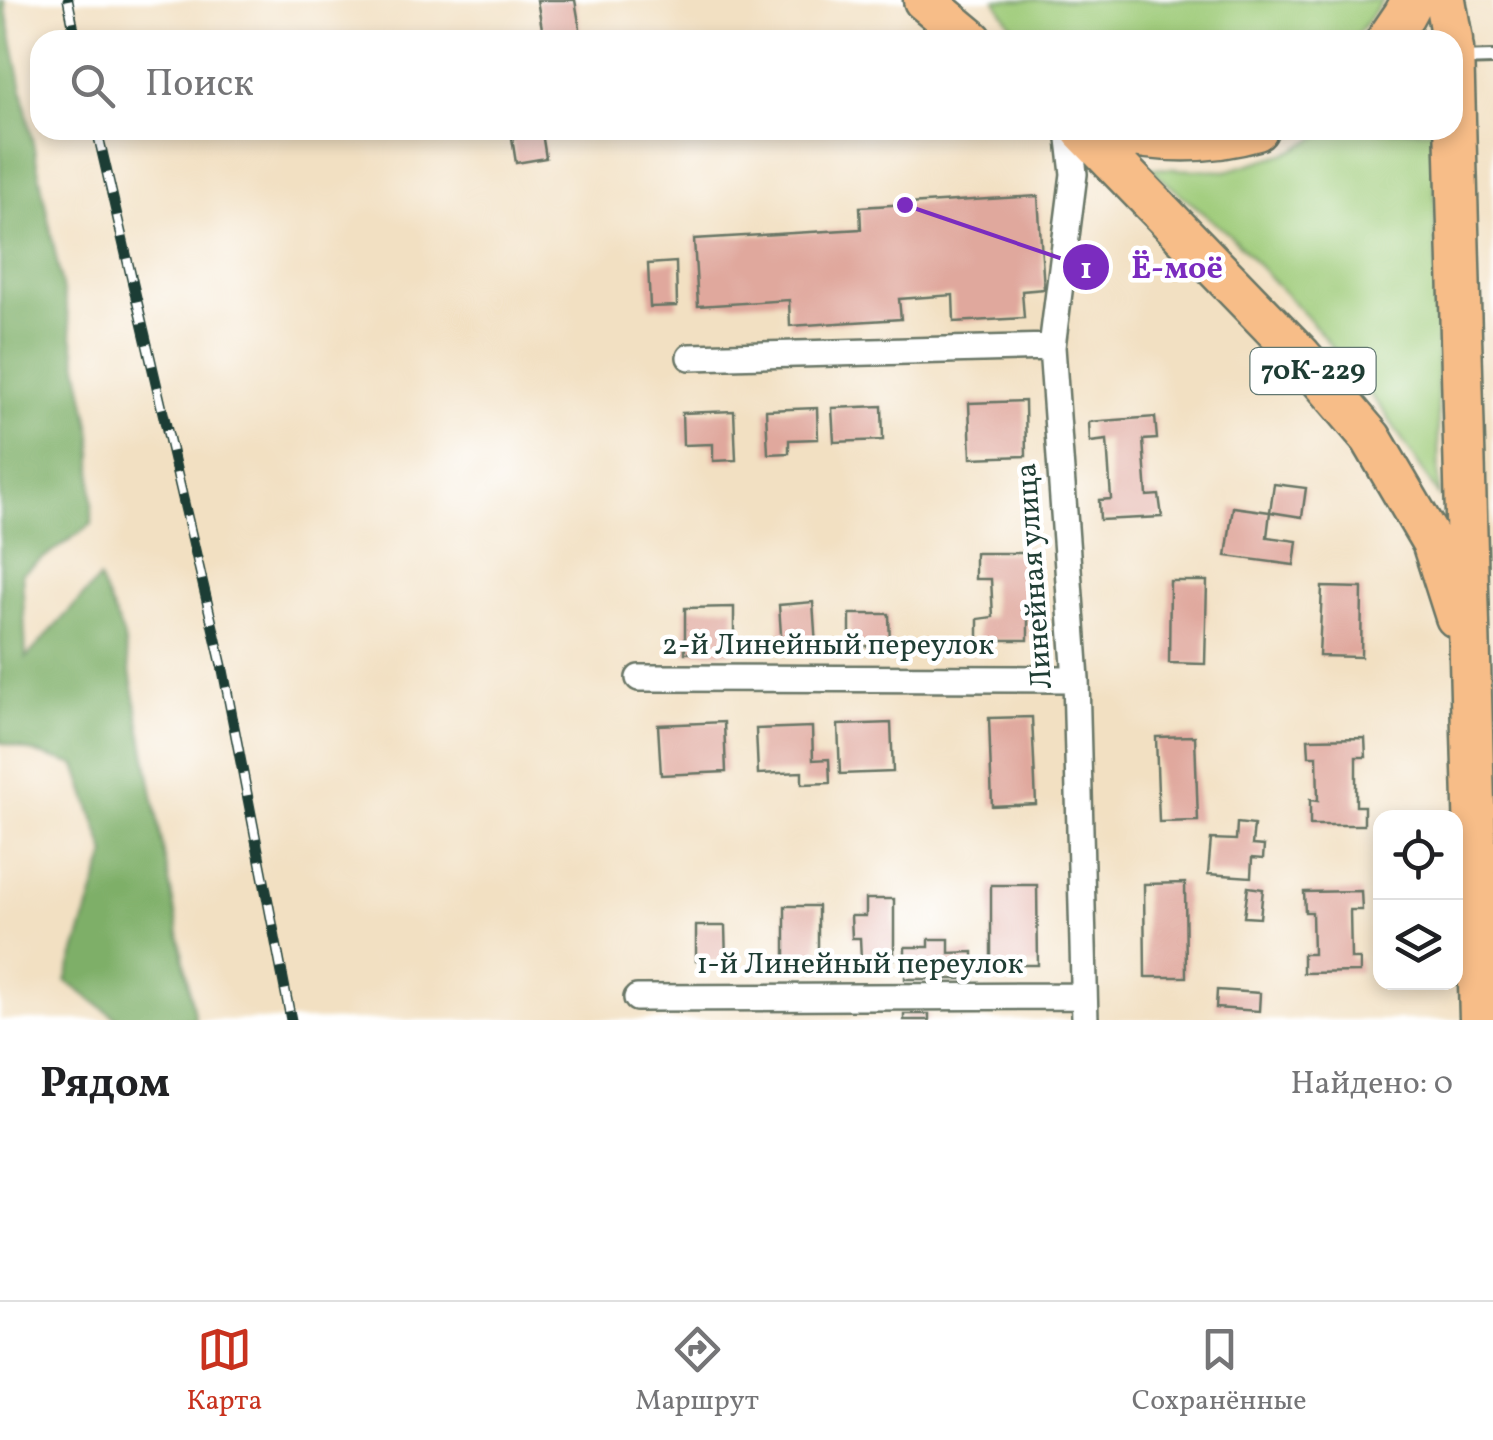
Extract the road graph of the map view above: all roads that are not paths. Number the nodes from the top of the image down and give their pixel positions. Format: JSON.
{"nodes":[{"id":1,"x":924,"y":0,"type":"edge"},
{"id":2,"x":954,"y":0,"type":"edge"},
{"id":3,"x":1412,"y":0,"type":"edge"},
{"id":4,"x":1445,"y":0,"type":"edge"},
{"id":5,"x":962,"y":30,"type":"edge"},
{"id":6,"x":970,"y":30,"type":"edge"},
{"id":7,"x":1394,"y":30,"type":"edge"},
{"id":8,"x":1456,"y":30,"type":"edge"},
{"id":9,"x":1463,"y":51,"type":"edge"},
{"id":10,"x":1070,"y":140,"type":"edge"},
{"id":11,"x":1092,"y":140,"type":"edge"},
{"id":12,"x":1149,"y":140,"type":"edge"},
{"id":13,"x":1209,"y":140,"type":"edge"},
{"id":14,"x":1052,"y":347,"type":"junction"},
{"id":15,"x":690,"y":357,"type":"dead end"},
{"id":16,"x":1479,"y":436,"type":"edge"},
{"id":17,"x":1470,"y":660,"type":"junction"},
{"id":18,"x":640,"y":678,"type":"dead end"},
{"id":19,"x":1076,"y":679,"type":"junction"},
{"id":20,"x":637,"y":998,"type":"dead end"},
{"id":21,"x":1084,"y":1008,"type":"edge"},
{"id":22,"x":1480,"y":1020,"type":"edge"}],
"edges":[{"from":1,"to":5,"type":"main road"},
{"from":2,"to":6,"type":"main road"},
{"from":3,"to":7,"type":"main road"},
{"from":4,"to":8,"type":"main road","number":"70К-229"},
{"from":9,"to":16,"type":"main road","number":"70К-229"},
{"from":10,"to":14,"type":"street","name":"Линейная улица"},
{"from":11,"to":17,"type":"main road","number":"70К-229"},
{"from":12,"to":13,"type":"main road"},
{"from":14,"to":15,"type":"street"},
{"from":14,"to":19,"type":"street","name":"Линейная улица"},
{"from":16,"to":17,"type":"main road","number":"70К-229"},
{"from":17,"to":22,"type":"main road","number":"70К-229"},
{"from":18,"to":19,"type":"street","name":"2-й Линейный переулок"},
{"from":19,"to":21,"type":"street","name":"Линейная улица"},
{"from":20,"to":21,"type":"street","name":"1-й Линейный переулок"}]}
